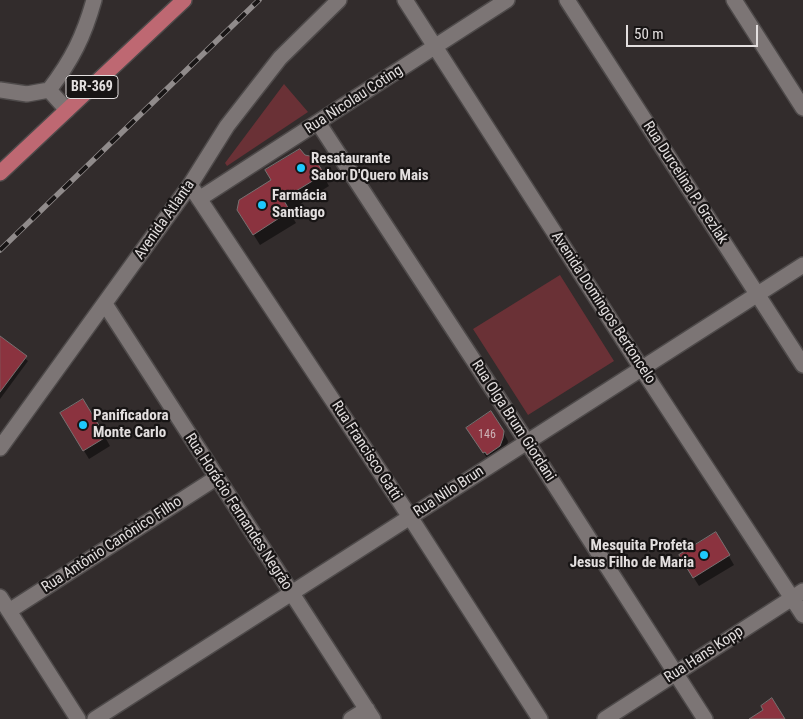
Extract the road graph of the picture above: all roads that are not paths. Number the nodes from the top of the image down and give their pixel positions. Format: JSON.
{"nodes":[{"id":1,"x":94,"y":0,"type":"edge"},
{"id":2,"x":184,"y":0,"type":"edge"},
{"id":3,"x":338,"y":0,"type":"edge"},
{"id":4,"x":405,"y":0,"type":"edge"},
{"id":5,"x":507,"y":0,"type":"edge"},
{"id":6,"x":568,"y":0,"type":"edge"},
{"id":7,"x":734,"y":0,"type":"edge"},
{"id":8,"x":435,"y":47,"type":"junction"},
{"id":9,"x":0,"y":90,"type":"edge"},
{"id":10,"x":49,"y":90,"type":"junction"},
{"id":11,"x":803,"y":108,"type":"edge"},
{"id":12,"x":67,"y":110,"type":"junction"},
{"id":13,"x":319,"y":124,"type":"junction"},
{"id":14,"x":0,"y":173,"type":"edge"},
{"id":15,"x":190,"y":185,"type":"junction"},
{"id":16,"x":200,"y":199,"type":"junction"},
{"id":17,"x":803,"y":264,"type":"edge"},
{"id":18,"x":757,"y":294,"type":"junction"},
{"id":19,"x":105,"y":304,"type":"junction"},
{"id":20,"x":803,"y":365,"type":"edge"},
{"id":21,"x":642,"y":369,"type":"junction"},
{"id":22,"x":527,"y":442,"type":"junction"},
{"id":23,"x":0,"y":448,"type":"edge"},
{"id":24,"x":216,"y":478,"type":"junction"},
{"id":25,"x":410,"y":517,"type":"junction"},
{"id":26,"x":291,"y":594,"type":"junction"},
{"id":27,"x":798,"y":595,"type":"edge"},
{"id":28,"x":0,"y":597,"type":"edge"},
{"id":29,"x":9,"y":612,"type":"junction"},
{"id":30,"x":803,"y":615,"type":"edge"},
{"id":31,"x":675,"y":673,"type":"junction"},
{"id":32,"x":370,"y":714,"type":"edge"},
{"id":33,"x":78,"y":719,"type":"edge"},
{"id":34,"x":95,"y":719,"type":"edge"},
{"id":35,"x":352,"y":719,"type":"edge"},
{"id":36,"x":540,"y":719,"type":"edge"},
{"id":37,"x":605,"y":719,"type":"edge"},
{"id":38,"x":705,"y":719,"type":"edge"}],
"edges":[{"from":1,"to":10,"type":"street"},
{"from":2,"to":12,"type":"main road","number":"BR-369"},
{"from":3,"to":15,"type":"street","name":"Avenida Atlanta"},
{"from":4,"to":8,"type":"street","name":"Avenida Domingos Bertoncelo"},
{"from":5,"to":8,"type":"street","name":"Rua Nicolau Coting"},
{"from":6,"to":18,"type":"street","name":"Rua Durcelina P. Grezlak"},
{"from":7,"to":11,"type":"street"},
{"from":8,"to":13,"type":"street","name":"Rua Nicolau Coting"},
{"from":8,"to":21,"type":"street","name":"Avenida Domingos Bertoncelo"},
{"from":9,"to":10,"type":"street"},
{"from":10,"to":12,"type":"street"},
{"from":12,"to":14,"type":"main road","number":"BR-369"},
{"from":13,"to":16,"type":"street","name":"Rua Nicolau Coting"},
{"from":13,"to":22,"type":"street","name":"Rua Olga Brum Giordani"},
{"from":15,"to":16,"type":"street","name":"Rua Francisco Gatti"},
{"from":15,"to":19,"type":"street","name":"Avenida Atlanta"},
{"from":16,"to":25,"type":"street","name":"Rua Francisco Gatti"},
{"from":17,"to":18,"type":"street","name":"Rua Nilo Brun"},
{"from":18,"to":20,"type":"street","name":"Rua Durcelina P. Grezlak"},
{"from":18,"to":21,"type":"street","name":"Rua Nilo Brun"},
{"from":19,"to":23,"type":"street","name":"Avenida Atlanta"},
{"from":19,"to":24,"type":"street","name":"Rua Horácio Fernandes Negrão"},
{"from":21,"to":22,"type":"street","name":"Rua Nilo Brun"},
{"from":21,"to":27,"type":"street","name":"Avenida Domingos Bertoncelo"},
{"from":22,"to":25,"type":"street","name":"Rua Nilo Brun"},
{"from":22,"to":31,"type":"street","name":"Rua Olga Brum Giordani"},
{"from":24,"to":26,"type":"street","name":"Rua Horácio Fernandes Negrão"},
{"from":24,"to":29,"type":"street","name":"Rua Antônio Canônico Filho"},
{"from":25,"to":26,"type":"street","name":"Rua Nilo Brun"},
{"from":25,"to":36,"type":"street","name":"Rua Francisco Gatti"},
{"from":26,"to":32,"type":"street","name":"Rua Horácio Fernandes Negrão"},
{"from":26,"to":34,"type":"street","name":"Rua Nilo Brun"},
{"from":27,"to":30,"type":"street","name":"Avenida Domingos Bertoncelo"},
{"from":27,"to":31,"type":"street","name":"Rua Hans Kopp"},
{"from":28,"to":29,"type":"street"},
{"from":29,"to":33,"type":"street"},
{"from":31,"to":37,"type":"street","name":"Rua Hans Kopp"},
{"from":31,"to":38,"type":"street","name":"Rua Olga Brum Giordani"},
{"from":32,"to":35,"type":"street"}]}
